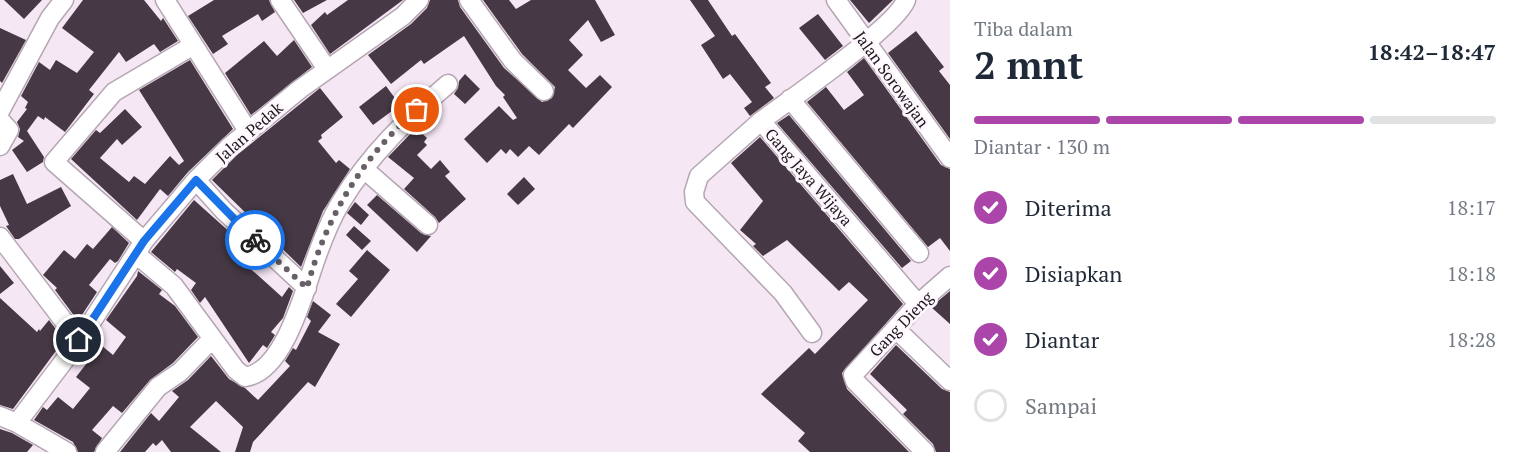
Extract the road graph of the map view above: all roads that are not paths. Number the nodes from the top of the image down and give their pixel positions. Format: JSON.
{"nodes":[{"id":1,"x":64,"y":0,"type":"edge"},
{"id":2,"x":165,"y":0,"type":"edge"},
{"id":3,"x":280,"y":0,"type":"edge"},
{"id":4,"x":419,"y":0,"type":"edge"},
{"id":5,"x":469,"y":0,"type":"edge"},
{"id":6,"x":836,"y":0,"type":"edge"},
{"id":7,"x":906,"y":0,"type":"edge"},
{"id":8,"x":864,"y":43,"type":"junction"},
{"id":9,"x":192,"y":46,"type":"junction"},
{"id":10,"x":327,"y":69,"type":"junction"},
{"id":11,"x":448,"y":84,"type":"dead end"},
{"id":12,"x":544,"y":91,"type":"dead end"},
{"id":13,"x":790,"y":99,"type":"junction"},
{"id":14,"x":0,"y":111,"type":"edge"},
{"id":15,"x":0,"y":120,"type":"edge"},
{"id":16,"x":760,"y":121,"type":"junction"},
{"id":17,"x":248,"y":131,"type":"junction"},
{"id":18,"x":0,"y":146,"type":"edge"},
{"id":19,"x":950,"y":158,"type":"edge"},
{"id":20,"x":364,"y":169,"type":"junction"},
{"id":21,"x":196,"y":180,"type":"junction"},
{"id":22,"x":428,"y":225,"type":"dead end"},
{"id":23,"x":0,"y":237,"type":"edge"},
{"id":24,"x":140,"y":247,"type":"junction"},
{"id":25,"x":919,"y":253,"type":"dead end"},
{"id":26,"x":950,"y":276,"type":"edge"},
{"id":27,"x":307,"y":288,"type":"junction"},
{"id":28,"x":918,"y":304,"type":"junction"},
{"id":29,"x":896,"y":329,"type":"junction"},
{"id":30,"x":812,"y":333,"type":"dead end"},
{"id":31,"x":212,"y":339,"type":"junction"},
{"id":32,"x":79,"y":340,"type":"junction"},
{"id":33,"x":950,"y":381,"type":"edge"},
{"id":34,"x":0,"y":416,"type":"edge"},
{"id":35,"x":17,"y":423,"type":"junction"},
{"id":36,"x":67,"y":452,"type":"edge"},
{"id":37,"x":105,"y":452,"type":"edge"},
{"id":38,"x":925,"y":452,"type":"edge"}],
"edges":[{"from":1,"to":14,"type":"street"},
{"from":2,"to":9,"type":"street"},
{"from":3,"to":10,"type":"street"},
{"from":4,"to":10,"type":"street","name":"Jalan Pedak"},
{"from":5,"to":12,"type":"street"},
{"from":6,"to":8,"type":"street","name":"Jalan Sorowajan"},
{"from":7,"to":8,"type":"street","name":"Gang Jaya Wijaya"},
{"from":8,"to":13,"type":"street","name":"Gang Jaya Wijaya"},
{"from":8,"to":19,"type":"street","name":"Jalan Sorowajan"},
{"from":9,"to":17,"type":"street"},
{"from":9,"to":24,"type":"street"},
{"from":10,"to":17,"type":"street","name":"Jalan Pedak"},
{"from":11,"to":20,"type":"street"},
{"from":13,"to":16,"type":"street","name":"Gang Jaya Wijaya"},
{"from":13,"to":25,"type":"street"},
{"from":15,"to":18,"type":"street"},
{"from":16,"to":28,"type":"street","name":"Gang Jaya Wijaya"},
{"from":16,"to":30,"type":"street"},
{"from":17,"to":21,"type":"street","name":"Jalan Pedak"},
{"from":20,"to":22,"type":"street"},
{"from":20,"to":27,"type":"street"},
{"from":21,"to":24,"type":"street","name":"Jalan Pedak"},
{"from":21,"to":27,"type":"street"},
{"from":23,"to":32,"type":"street"},
{"from":24,"to":31,"type":"street"},
{"from":24,"to":32,"type":"street","name":"Jalan Pedak"},
{"from":26,"to":28,"type":"street","name":"Gang Dieng"},
{"from":27,"to":31,"type":"street"},
{"from":28,"to":29,"type":"street","name":"Gang Dieng"},
{"from":29,"to":33,"type":"street"},
{"from":29,"to":38,"type":"street","name":"Gang Dieng"},
{"from":31,"to":37,"type":"street"},
{"from":32,"to":35,"type":"street","name":"Jalan Pedak"},
{"from":34,"to":35,"type":"street"},
{"from":35,"to":36,"type":"street"}]}
